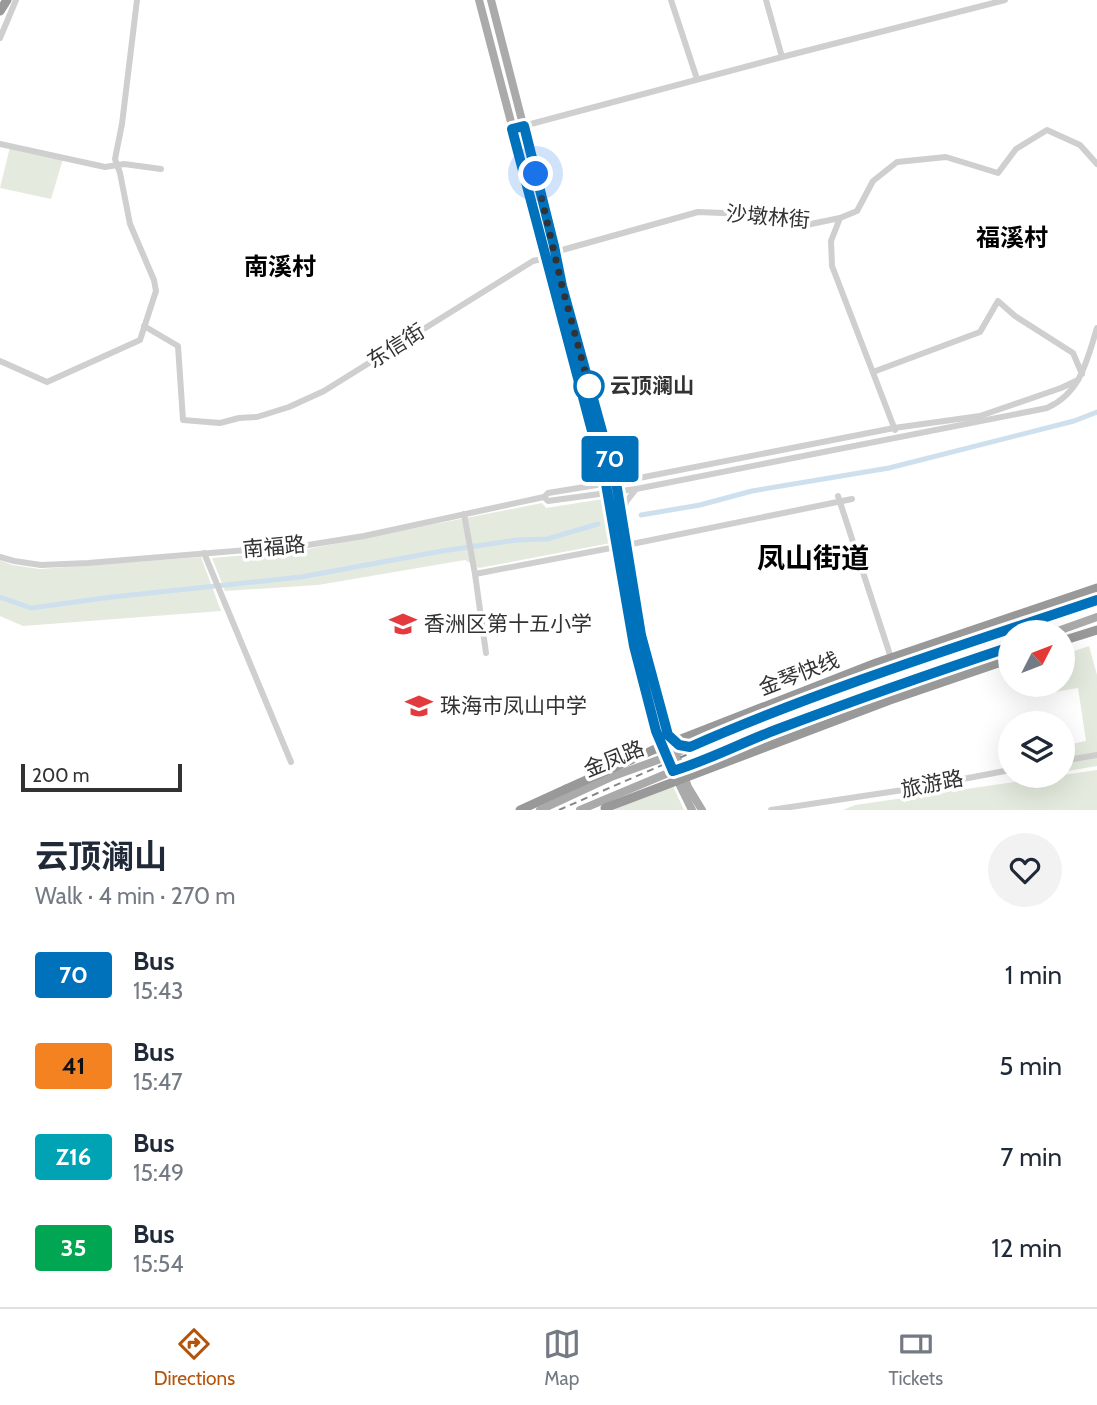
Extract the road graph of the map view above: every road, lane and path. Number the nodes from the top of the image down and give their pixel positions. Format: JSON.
{"nodes":[{"id":1,"x":7,"y":0,"type":"edge"},
{"id":2,"x":16,"y":0,"type":"edge"},
{"id":3,"x":137,"y":0,"type":"edge"},
{"id":4,"x":479,"y":0,"type":"edge"},
{"id":5,"x":491,"y":0,"type":"edge"},
{"id":6,"x":671,"y":0,"type":"edge"},
{"id":7,"x":766,"y":0,"type":"edge"},
{"id":8,"x":1005,"y":0,"type":"edge"},
{"id":9,"x":0,"y":11,"type":"edge"},
{"id":10,"x":0,"y":38,"type":"edge"},
{"id":11,"x":782,"y":57,"type":"junction"},
{"id":12,"x":697,"y":79,"type":"junction"},
{"id":13,"x":524,"y":126,"type":"junction"},
{"id":14,"x":512,"y":129,"type":"junction"},
{"id":15,"x":0,"y":144,"type":"edge"},
{"id":16,"x":1097,"y":164,"type":"edge"},
{"id":17,"x":118,"y":166,"type":"junction"},
{"id":18,"x":162,"y":169,"type":"dead end"},
{"id":19,"x":839,"y":218,"type":"junction"},
{"id":20,"x":555,"y":252,"type":"junction"},
{"id":21,"x":546,"y":258,"type":"junction"},
{"id":22,"x":144,"y":326,"type":"junction"},
{"id":23,"x":1097,"y":328,"type":"edge"},
{"id":24,"x":0,"y":361,"type":"edge"},
{"id":25,"x":873,"y":372,"type":"junction"},
{"id":26,"x":1080,"y":377,"type":"junction"},
{"id":27,"x":894,"y":428,"type":"junction"},
{"id":28,"x":898,"y":437,"type":"junction"},
{"id":29,"x":616,"y":482,"type":"junction"},
{"id":30,"x":606,"y":484,"type":"junction"},
{"id":31,"x":636,"y":489,"type":"junction"},
{"id":32,"x":618,"y":492,"type":"junction"},
{"id":33,"x":607,"y":494,"type":"junction"},
{"id":34,"x":544,"y":497,"type":"junction"},
{"id":35,"x":838,"y":499,"type":"junction"},
{"id":36,"x":852,"y":499,"type":"dead end"},
{"id":37,"x":464,"y":514,"type":"junction"},
{"id":38,"x":622,"y":517,"type":"junction"},
{"id":39,"x":627,"y":545,"type":"junction"},
{"id":40,"x":616,"y":547,"type":"junction"},
{"id":41,"x":204,"y":553,"type":"junction"},
{"id":42,"x":0,"y":557,"type":"edge"},
{"id":43,"x":630,"y":563,"type":"junction"},
{"id":44,"x":619,"y":565,"type":"junction"},
{"id":45,"x":475,"y":574,"type":"junction"},
{"id":46,"x":1097,"y":588,"type":"edge"},
{"id":47,"x":1097,"y":600,"type":"edge"},
{"id":48,"x":1097,"y":617,"type":"edge"},
{"id":49,"x":1075,"y":625,"type":"edge"},
{"id":50,"x":1097,"y":629,"type":"edge"},
{"id":51,"x":1075,"y":637,"type":"edge"},
{"id":52,"x":998,"y":651,"type":"edge"},
{"id":53,"x":486,"y":653,"type":"dead end"},
{"id":54,"x":998,"y":663,"type":"edge"},
{"id":55,"x":894,"y":667,"type":"junction"},
{"id":56,"x":668,"y":735,"type":"junction"},
{"id":57,"x":690,"y":747,"type":"junction"},
{"id":58,"x":675,"y":753,"type":"junction"},
{"id":59,"x":1097,"y":755,"type":"edge"},
{"id":60,"x":666,"y":757,"type":"junction"},
{"id":61,"x":1075,"y":759,"type":"edge"},
{"id":62,"x":291,"y":762,"type":"dead end"},
{"id":63,"x":698,"y":763,"type":"junction"},
{"id":64,"x":678,"y":770,"type":"junction"},
{"id":65,"x":998,"y":772,"type":"edge"},
{"id":66,"x":688,"y":787,"type":"junction"},
{"id":67,"x":520,"y":810,"type":"edge"},
{"id":68,"x":540,"y":810,"type":"edge"},
{"id":69,"x":580,"y":810,"type":"edge"},
{"id":70,"x":601,"y":810,"type":"edge"},
{"id":71,"x":692,"y":810,"type":"edge"},
{"id":72,"x":702,"y":810,"type":"edge"},
{"id":73,"x":771,"y":810,"type":"edge"}],
"edges":[{"from":1,"to":9,"type":"highway"},
{"from":2,"to":10,"type":"street"},
{"from":3,"to":17,"type":"street"},
{"from":4,"to":14,"type":"main road"},
{"from":5,"to":13,"type":"main road"},
{"from":6,"to":12,"type":"street"},
{"from":7,"to":11,"type":"street"},
{"from":8,"to":11,"type":"street"},
{"from":11,"to":12,"type":"street"},
{"from":12,"to":13,"type":"street"},
{"from":13,"to":14,"type":"street"},
{"from":13,"to":20,"type":"main road"},
{"from":14,"to":21,"type":"main road"},
{"from":15,"to":17,"type":"street"},
{"from":16,"to":19,"type":"street","name":"沙墩林街"},
{"from":17,"to":18,"type":"street"},
{"from":17,"to":22,"type":"street"},
{"from":19,"to":20,"type":"street","name":"沙墩林街"},
{"from":19,"to":25,"type":"street"},
{"from":20,"to":29,"type":"main road"},
{"from":21,"to":22,"type":"street","name":"东信街"},
{"from":21,"to":30,"type":"main road"},
{"from":22,"to":24,"type":"street"},
{"from":23,"to":26,"type":"street"},
{"from":25,"to":26,"type":"street"},
{"from":25,"to":27,"type":"street"},
{"from":26,"to":27,"type":"street"},
{"from":26,"to":28,"type":"street"},
{"from":27,"to":28,"type":"street"},
{"from":27,"to":29,"type":"street"},
{"from":28,"to":31,"type":"street"},
{"from":29,"to":30,"type":"street"},
{"from":29,"to":32,"type":"main road"},
{"from":30,"to":33,"type":"main road"},
{"from":30,"to":34,"type":"street"},
{"from":31,"to":32,"type":"street"},
{"from":31,"to":38,"type":"street"},
{"from":32,"to":33,"type":"street"},
{"from":32,"to":38,"type":"main road"},
{"from":33,"to":34,"type":"street"},
{"from":33,"to":40,"type":"main road"},
{"from":34,"to":37,"type":"street","name":"南福路"},
{"from":35,"to":36,"type":"street"},
{"from":35,"to":39,"type":"street"},
{"from":35,"to":55,"type":"street"},
{"from":37,"to":41,"type":"street","name":"南福路"},
{"from":37,"to":45,"type":"street"},
{"from":38,"to":39,"type":"main road"},
{"from":39,"to":43,"type":"main road"},
{"from":40,"to":44,"type":"main road"},
{"from":40,"to":45,"type":"street"},
{"from":41,"to":42,"type":"street","name":"南福路"},
{"from":41,"to":62,"type":"street"},
{"from":43,"to":44,"type":"street"},
{"from":43,"to":56,"type":"main road"},
{"from":44,"to":60,"type":"main road"},
{"from":45,"to":53,"type":"street"},
{"from":46,"to":67,"type":"highway","name":"金琴快线","bridge":true},
{"from":47,"to":55,"type":"main road","name":"金凤路"},
{"from":48,"to":49,"type":"main road"},
{"from":50,"to":51,"type":"highway"},
{"from":52,"to":63,"type":"main road","name":"金凤路"},
{"from":54,"to":70,"type":"highway","bridge":true},
{"from":55,"to":57,"type":"main road","name":"金凤路"},
{"from":56,"to":57,"type":"main road"},
{"from":56,"to":58,"type":"main road"},
{"from":57,"to":58,"type":"main road","name":"金凤路"},
{"from":58,"to":60,"type":"main road","name":"金凤路"},
{"from":58,"to":64,"type":"main road"},
{"from":59,"to":61,"type":"street"},
{"from":60,"to":64,"type":"main road"},
{"from":60,"to":68,"type":"main road","name":"金凤路"},
{"from":63,"to":64,"type":"main road","name":"金凤路"},
{"from":63,"to":66,"type":"main road"},
{"from":64,"to":66,"type":"main road"},
{"from":64,"to":69,"type":"main road","name":"金凤路"},
{"from":64,"to":71,"type":"main road"},
{"from":65,"to":73,"type":"street","name":"旅游路"},
{"from":66,"to":72,"type":"main road"}]}
